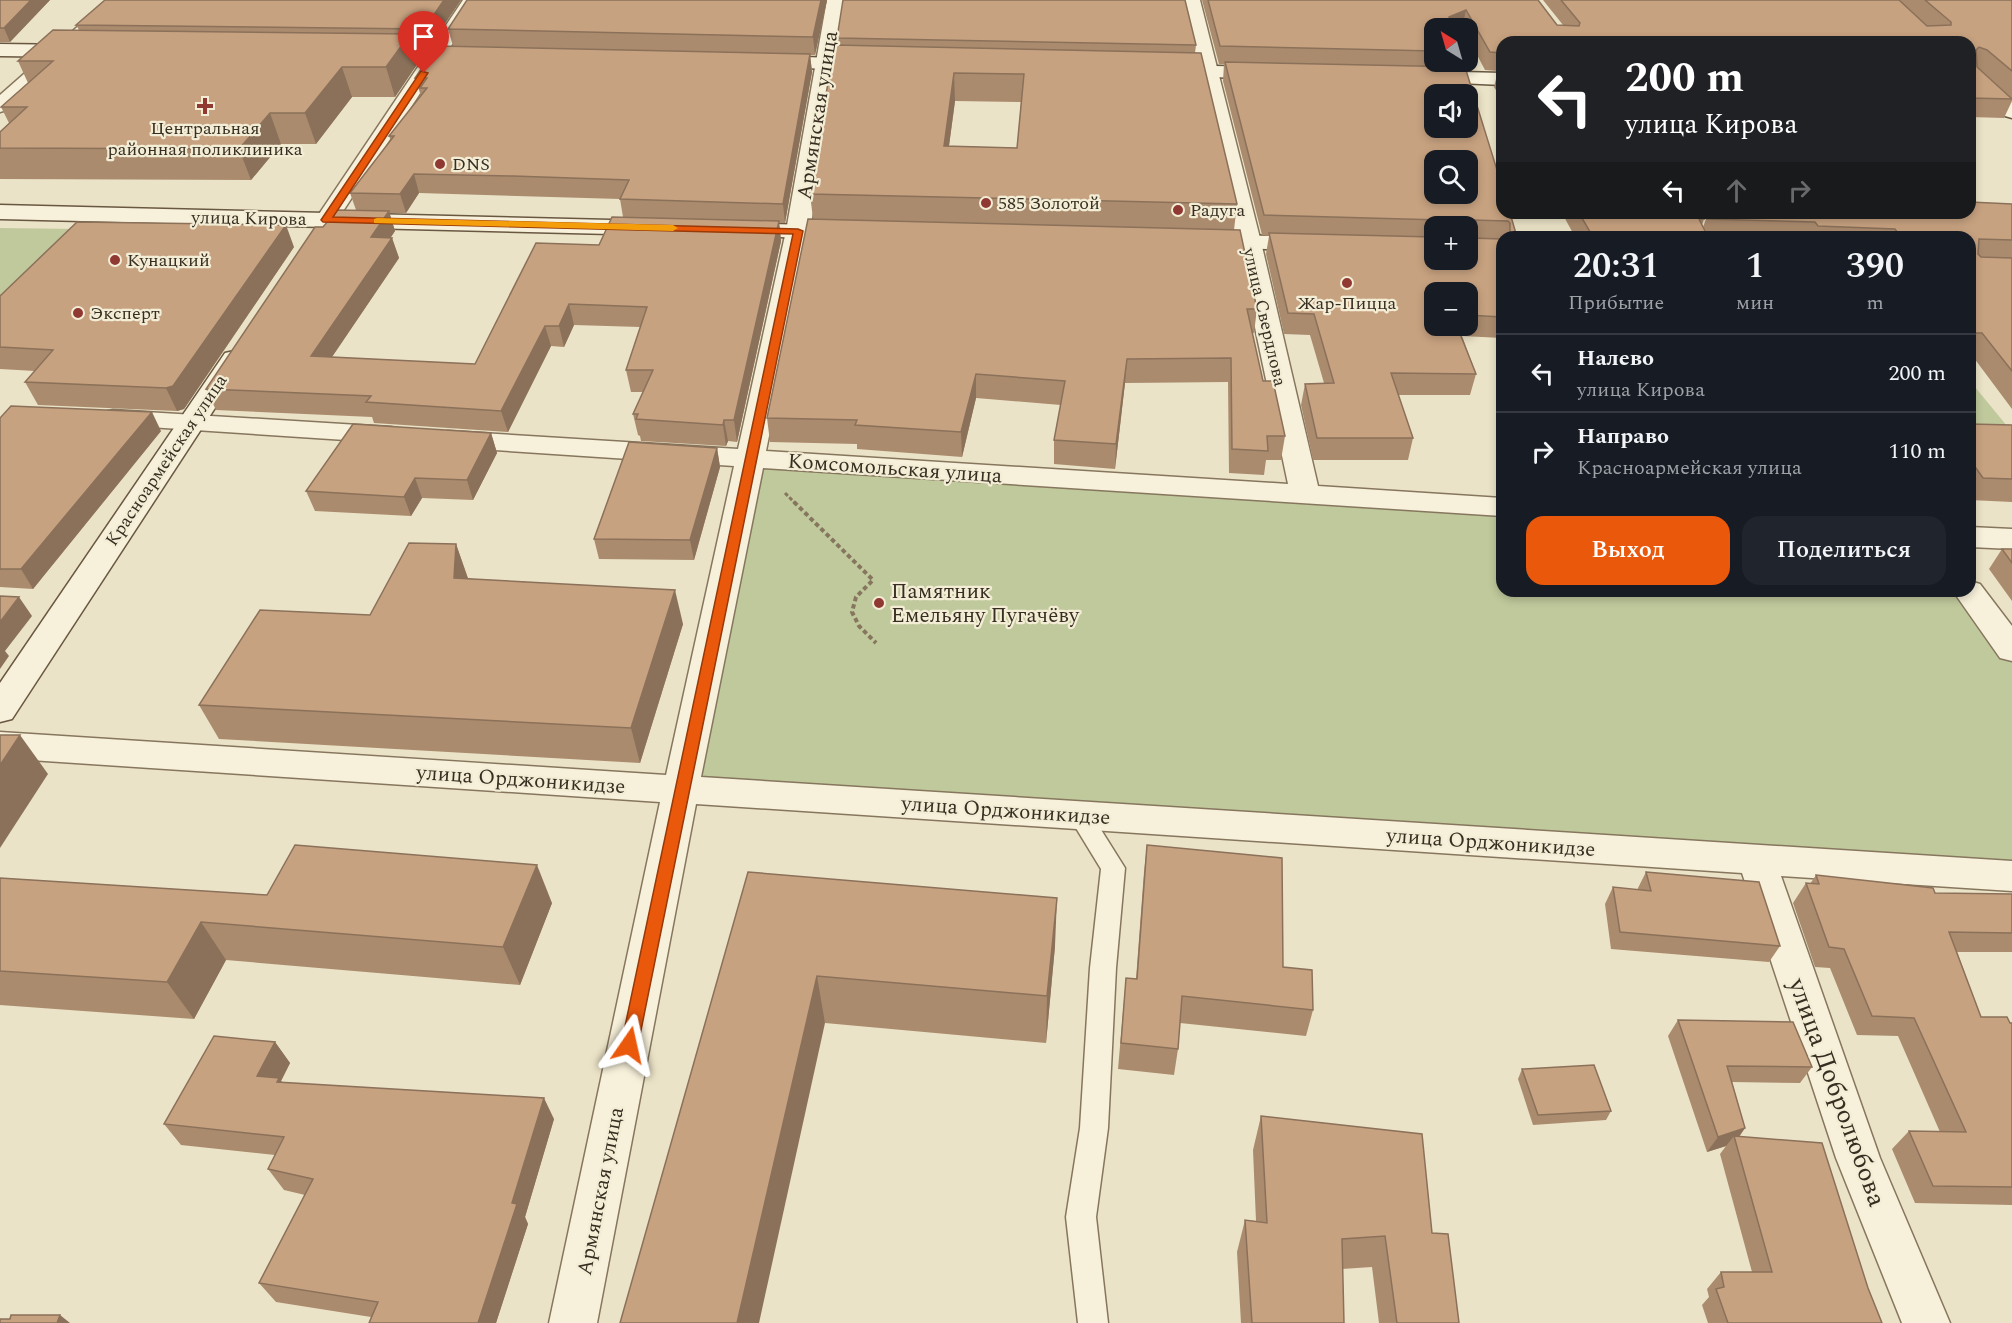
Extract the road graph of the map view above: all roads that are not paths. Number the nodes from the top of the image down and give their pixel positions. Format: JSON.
{"nodes":[{"id":1,"x":119,"y":0,"type":"edge"},
{"id":2,"x":471,"y":0,"type":"edge"},
{"id":3,"x":836,"y":0,"type":"edge"},
{"id":4,"x":1191,"y":0,"type":"edge"},
{"id":5,"x":0,"y":50,"type":"edge"},
{"id":6,"x":60,"y":51,"type":"junction"},
{"id":7,"x":95,"y":51,"type":"edge"},
{"id":8,"x":354,"y":54,"type":"edge"},
{"id":9,"x":437,"y":55,"type":"junction"},
{"id":10,"x":496,"y":56,"type":"edge"},
{"id":11,"x":744,"y":62,"type":"edge"},
{"id":12,"x":826,"y":64,"type":"junction"},
{"id":13,"x":898,"y":65,"type":"edge"},
{"id":14,"x":1138,"y":70,"type":"edge"},
{"id":15,"x":1209,"y":72,"type":"junction"},
{"id":16,"x":1291,"y":74,"type":"edge"},
{"id":17,"x":1408,"y":77,"type":"edge"},
{"id":18,"x":1496,"y":79,"type":"edge"},
{"id":19,"x":1976,"y":80,"type":"edge"},
{"id":20,"x":1976,"y":92,"type":"edge"},
{"id":21,"x":1991,"y":93,"type":"junction"},
{"id":22,"x":2012,"y":93,"type":"edge"},
{"id":23,"x":0,"y":106,"type":"edge"},
{"id":24,"x":2012,"y":112,"type":"edge"},
{"id":25,"x":0,"y":212,"type":"edge"},
{"id":26,"x":326,"y":220,"type":"junction"},
{"id":27,"x":668,"y":228,"type":"edge"},
{"id":28,"x":716,"y":229,"type":"edge"},
{"id":29,"x":798,"y":231,"type":"junction"},
{"id":30,"x":869,"y":233,"type":"edge"},
{"id":31,"x":1178,"y":241,"type":"edge"},
{"id":32,"x":1249,"y":242,"type":"junction"},
{"id":33,"x":1330,"y":245,"type":"edge"},
{"id":34,"x":307,"y":249,"type":"edge"},
{"id":35,"x":249,"y":335,"type":"edge"},
{"id":36,"x":84,"y":417,"type":"edge"},
{"id":37,"x":191,"y":422,"type":"junction"},
{"id":38,"x":750,"y":459,"type":"junction"},
{"id":39,"x":1305,"y":495,"type":"junction"},
{"id":40,"x":1496,"y":507,"type":"edge"},
{"id":41,"x":1976,"y":537,"type":"edge"},
{"id":42,"x":2012,"y":539,"type":"edge"},
{"id":43,"x":1973,"y":597,"type":"edge"},
{"id":44,"x":2012,"y":650,"type":"edge"},
{"id":45,"x":0,"y":710,"type":"edge"},
{"id":46,"x":0,"y":745,"type":"edge"},
{"id":47,"x":681,"y":789,"type":"junction"},
{"id":48,"x":1080,"y":815,"type":"junction"},
{"id":49,"x":1756,"y":859,"type":"junction"},
{"id":50,"x":2012,"y":876,"type":"edge"},
{"id":51,"x":573,"y":1323,"type":"edge"},
{"id":52,"x":1093,"y":1323,"type":"edge"},
{"id":53,"x":1926,"y":1323,"type":"edge"}],
"edges":[{"from":1,"to":6,"type":"street"},
{"from":2,"to":9,"type":"street"},
{"from":3,"to":12,"type":"street","name":"Армянская улица"},
{"from":4,"to":15,"type":"street","name":"улица Свердлова"},
{"from":5,"to":6,"type":"street"},
{"from":6,"to":7,"type":"street"},
{"from":6,"to":23,"type":"street"},
{"from":8,"to":9,"type":"street"},
{"from":9,"to":10,"type":"street"},
{"from":9,"to":26,"type":"street"},
{"from":11,"to":12,"type":"street"},
{"from":12,"to":13,"type":"street"},
{"from":12,"to":29,"type":"street","name":"Армянская улица"},
{"from":14,"to":15,"type":"street"},
{"from":15,"to":16,"type":"street"},
{"from":15,"to":32,"type":"street","name":"улица Свердлова"},
{"from":17,"to":18,"type":"street"},
{"from":19,"to":21,"type":"street"},
{"from":20,"to":21,"type":"street"},
{"from":21,"to":22,"type":"street"},
{"from":21,"to":24,"type":"street"},
{"from":25,"to":26,"type":"street","name":"улица Кирова"},
{"from":26,"to":27,"type":"street","name":"улица Кирова"},
{"from":26,"to":34,"type":"street"},
{"from":28,"to":29,"type":"street"},
{"from":29,"to":30,"type":"street"},
{"from":29,"to":38,"type":"street","name":"Армянская улица"},
{"from":31,"to":32,"type":"street"},
{"from":32,"to":33,"type":"street"},
{"from":32,"to":39,"type":"street","name":"улица Свердлова"},
{"from":35,"to":37,"type":"street","name":"Красноармейская улица"},
{"from":36,"to":37,"type":"street","name":"Комсомольская улица"},
{"from":37,"to":38,"type":"street","name":"Комсомольская улица"},
{"from":37,"to":45,"type":"street","name":"Красноармейская улица"},
{"from":38,"to":39,"type":"street","name":"Комсомольская улица"},
{"from":38,"to":47,"type":"street","name":"Армянская улица"},
{"from":39,"to":40,"type":"street","name":"Комсомольская улица"},
{"from":41,"to":42,"type":"street"},
{"from":43,"to":44,"type":"street"},
{"from":46,"to":47,"type":"street","name":"улица Орджоникидзе"},
{"from":47,"to":48,"type":"street","name":"улица Орджоникидзе"},
{"from":47,"to":51,"type":"street","name":"Армянская улица"},
{"from":48,"to":49,"type":"street","name":"улица Орджоникидзе"},
{"from":48,"to":52,"type":"lane"},
{"from":49,"to":50,"type":"street","name":"улица Орджоникидзе"},
{"from":49,"to":53,"type":"street","name":"улица Добролюбова"}]}
